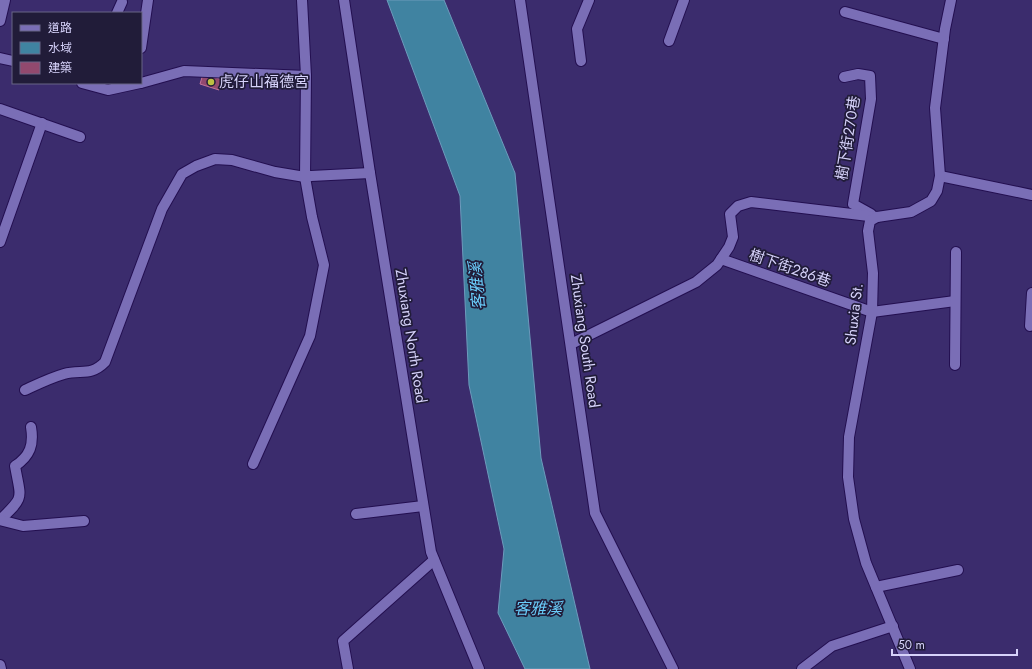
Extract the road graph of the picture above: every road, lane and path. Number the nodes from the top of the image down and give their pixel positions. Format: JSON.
{"nodes":[{"id":1,"x":5,"y":0,"type":"edge"},
{"id":2,"x":148,"y":0,"type":"edge"},
{"id":3,"x":302,"y":0,"type":"edge"},
{"id":4,"x":344,"y":0,"type":"edge"},
{"id":5,"x":520,"y":0,"type":"edge"},
{"id":6,"x":589,"y":0,"type":"edge"},
{"id":7,"x":684,"y":0,"type":"edge"},
{"id":8,"x":951,"y":0,"type":"edge"},
{"id":9,"x":122,"y":2,"type":"dead end"},
{"id":10,"x":117,"y":12,"type":"edge"},
{"id":11,"x":845,"y":12,"type":"dead end"},
{"id":12,"x":0,"y":21,"type":"edge"},
{"id":13,"x":944,"y":39,"type":"junction"},
{"id":14,"x":142,"y":41,"type":"edge"},
{"id":15,"x":670,"y":41,"type":"dead end"},
{"id":16,"x":0,"y":58,"type":"edge"},
{"id":17,"x":12,"y":61,"type":"edge"},
{"id":18,"x":581,"y":61,"type":"dead end"},
{"id":19,"x":306,"y":76,"type":"junction"},
{"id":20,"x":844,"y":77,"type":"dead end"},
{"id":21,"x":142,"y":82,"type":"edge"},
{"id":22,"x":85,"y":84,"type":"edge"},
{"id":23,"x":134,"y":84,"type":"edge"},
{"id":24,"x":0,"y":109,"type":"edge"},
{"id":25,"x":42,"y":124,"type":"junction"},
{"id":26,"x":80,"y":137,"type":"dead end"},
{"id":27,"x":370,"y":173,"type":"junction"},
{"id":28,"x":940,"y":176,"type":"junction"},
{"id":29,"x":305,"y":177,"type":"junction"},
{"id":30,"x":1032,"y":195,"type":"edge"},
{"id":31,"x":877,"y":217,"type":"junction"},
{"id":32,"x":0,"y":242,"type":"edge"},
{"id":33,"x":956,"y":252,"type":"dead end"},
{"id":34,"x":721,"y":260,"type":"junction"},
{"id":35,"x":1032,"y":293,"type":"edge"},
{"id":36,"x":955,"y":301,"type":"junction"},
{"id":37,"x":872,"y":312,"type":"junction"},
{"id":38,"x":1030,"y":326,"type":"dead end"},
{"id":39,"x":571,"y":344,"type":"junction"},
{"id":40,"x":955,"y":365,"type":"dead end"},
{"id":41,"x":25,"y":390,"type":"dead end"},
{"id":42,"x":31,"y":427,"type":"dead end"},
{"id":43,"x":253,"y":464,"type":"dead end"},
{"id":44,"x":423,"y":506,"type":"junction"},
{"id":45,"x":356,"y":514,"type":"dead end"},
{"id":46,"x":0,"y":520,"type":"edge"},
{"id":47,"x":84,"y":521,"type":"dead end"},
{"id":48,"x":434,"y":560,"type":"junction"},
{"id":49,"x":958,"y":570,"type":"dead end"},
{"id":50,"x":876,"y":587,"type":"junction"},
{"id":51,"x":893,"y":626,"type":"junction"},
{"id":52,"x":0,"y":665,"type":"edge"},
{"id":53,"x":1,"y":669,"type":"edge"},
{"id":54,"x":348,"y":669,"type":"edge"},
{"id":55,"x":479,"y":669,"type":"edge"},
{"id":56,"x":673,"y":669,"type":"edge"},
{"id":57,"x":802,"y":669,"type":"edge"},
{"id":58,"x":910,"y":669,"type":"edge"}],
"edges":[{"from":1,"to":12,"type":"street"},
{"from":2,"to":14,"type":"street"},
{"from":3,"to":19,"type":"street"},
{"from":4,"to":27,"type":"street","name":"Zhuxiang North Road"},
{"from":5,"to":39,"type":"street","name":"Zhuxiang South Road"},
{"from":6,"to":18,"type":"street"},
{"from":7,"to":15,"type":"street"},
{"from":8,"to":13,"type":"street"},
{"from":9,"to":10,"type":"street"},
{"from":11,"to":13,"type":"street"},
{"from":13,"to":28,"type":"street"},
{"from":16,"to":17,"type":"street"},
{"from":19,"to":21,"type":"street"},
{"from":19,"to":29,"type":"street"},
{"from":20,"to":31,"type":"street","name":"樹下街270巷"},
{"from":22,"to":23,"type":"street"},
{"from":24,"to":25,"type":"street"},
{"from":25,"to":26,"type":"street"},
{"from":25,"to":32,"type":"street"},
{"from":27,"to":29,"type":"street"},
{"from":27,"to":44,"type":"street","name":"Zhuxiang North Road"},
{"from":28,"to":30,"type":"street"},
{"from":28,"to":31,"type":"street"},
{"from":29,"to":41,"type":"street"},
{"from":29,"to":43,"type":"street"},
{"from":31,"to":34,"type":"street"},
{"from":31,"to":37,"type":"street","name":"Shuxia St."},
{"from":33,"to":36,"type":"street"},
{"from":34,"to":37,"type":"street","name":"樹下街286巷"},
{"from":34,"to":39,"type":"street"},
{"from":35,"to":38,"type":"street"},
{"from":36,"to":37,"type":"street"},
{"from":36,"to":40,"type":"street"},
{"from":37,"to":50,"type":"street","name":"Shuxia St."},
{"from":39,"to":56,"type":"street","name":"Zhuxiang South Road"},
{"from":42,"to":46,"type":"street"},
{"from":44,"to":45,"type":"street"},
{"from":44,"to":48,"type":"street","name":"Zhuxiang North Road"},
{"from":46,"to":47,"type":"street"},
{"from":48,"to":54,"type":"street"},
{"from":48,"to":55,"type":"street","name":"Zhuxiang North Road"},
{"from":49,"to":50,"type":"street"},
{"from":50,"to":51,"type":"street","name":"Shuxia St."},
{"from":51,"to":57,"type":"street"},
{"from":51,"to":58,"type":"street","name":"Shuxia St."},
{"from":52,"to":53,"type":"street"}]}
